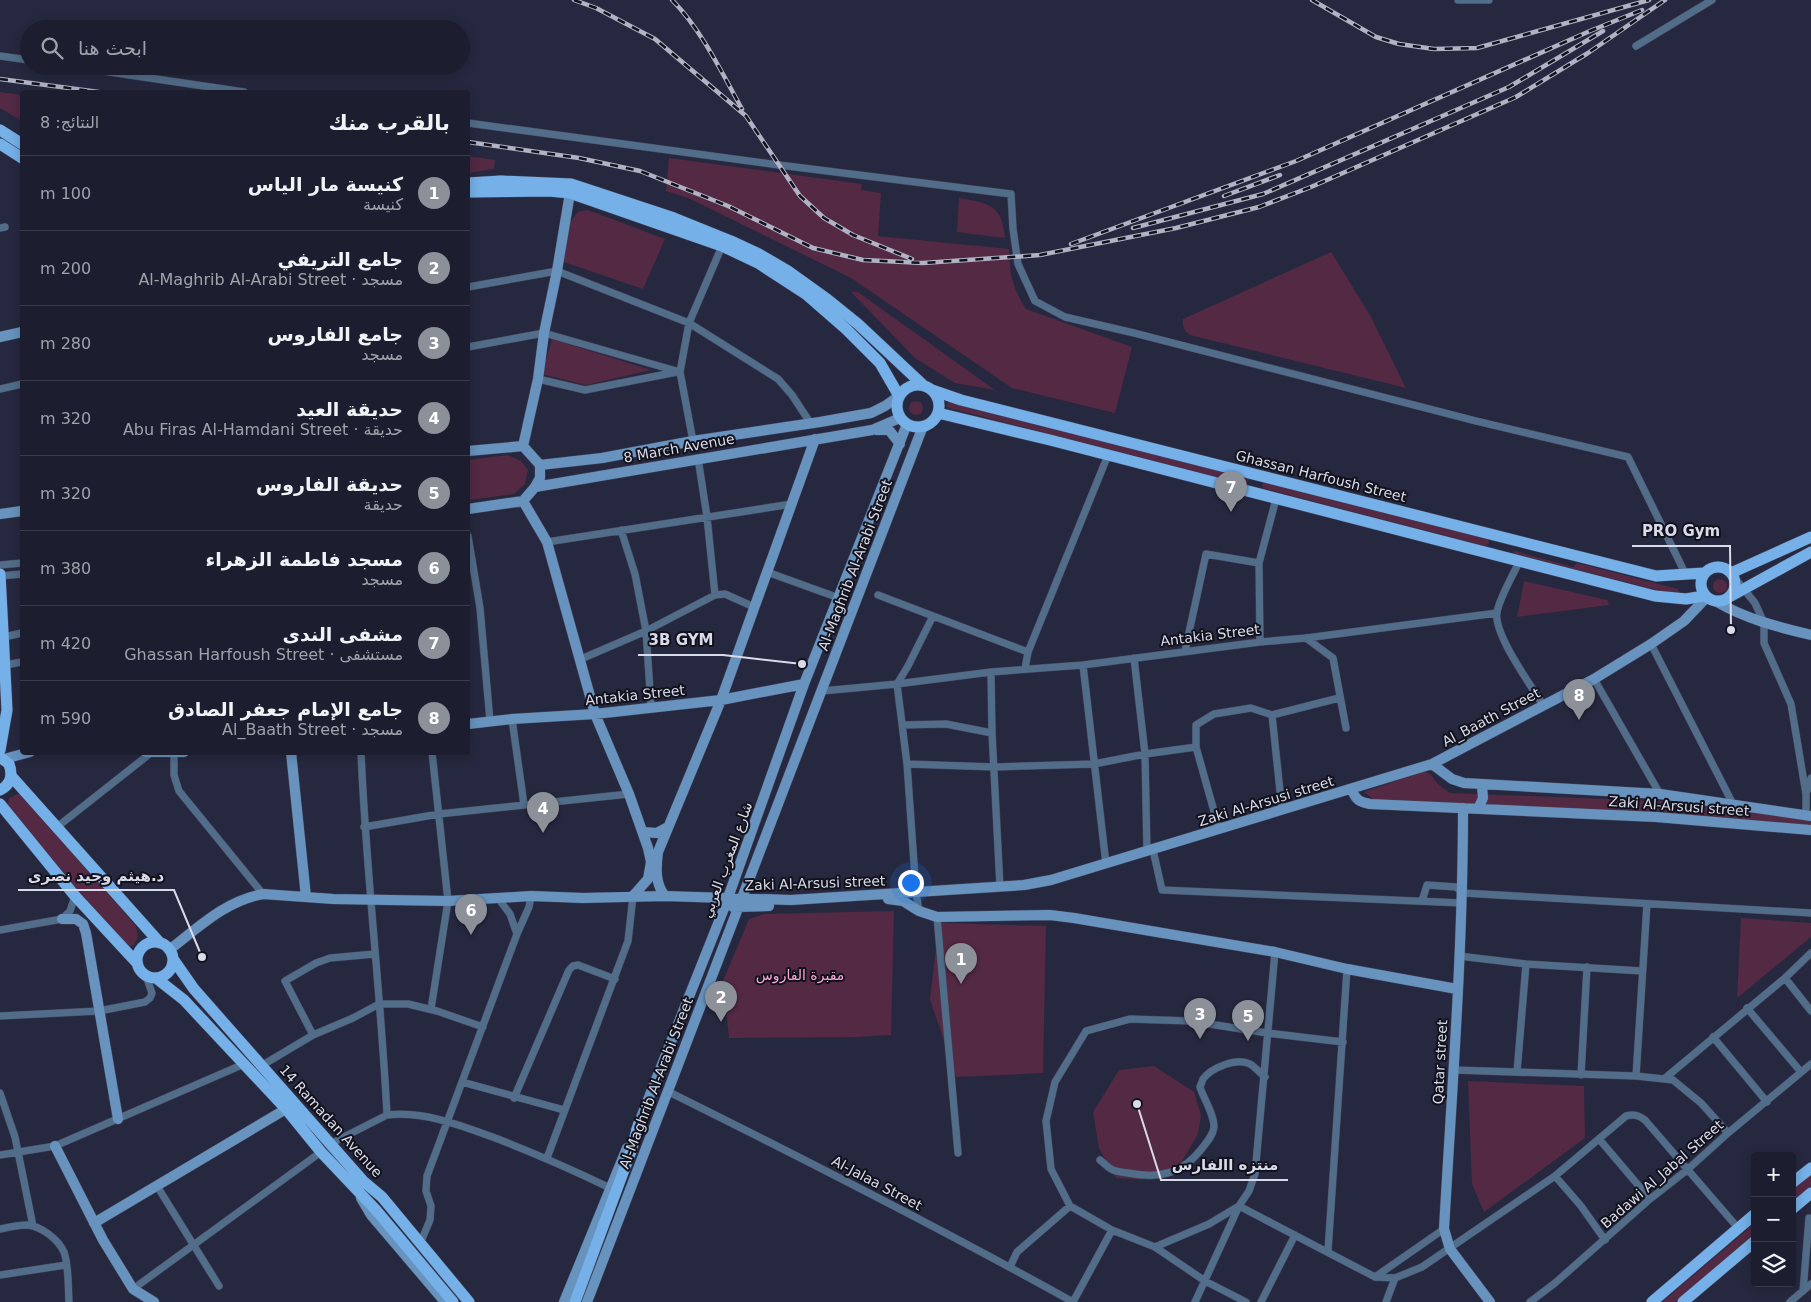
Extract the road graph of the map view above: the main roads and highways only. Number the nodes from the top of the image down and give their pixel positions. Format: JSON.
{"nodes":[{"id":1,"x":0,"y":130,"type":"edge"},
{"id":2,"x":20,"y":143,"type":"edge"},
{"id":3,"x":0,"y":144,"type":"edge"},
{"id":4,"x":20,"y":157,"type":"edge"},
{"id":5,"x":470,"y":182,"type":"edge"},
{"id":6,"x":470,"y":192,"type":"edge"},
{"id":7,"x":928,"y":388,"type":"junction"},
{"id":8,"x":899,"y":396,"type":"junction"},
{"id":9,"x":938,"y":413,"type":"junction"},
{"id":10,"x":1257,"y":475,"type":"junction"},
{"id":11,"x":1253,"y":492,"type":"junction"},
{"id":12,"x":1811,"y":537,"type":"edge"},
{"id":13,"x":1791,"y":546,"type":"junction"},
{"id":14,"x":1811,"y":552,"type":"edge"},
{"id":15,"x":1501,"y":558,"type":"junction"},
{"id":16,"x":1798,"y":558,"type":"junction"},
{"id":17,"x":1585,"y":559,"type":"junction"},
{"id":18,"x":1704,"y":573,"type":"junction"},
{"id":19,"x":0,"y":575,"type":"edge"},
{"id":20,"x":1732,"y":575,"type":"junction"},
{"id":21,"x":1731,"y":596,"type":"junction"},
{"id":22,"x":1709,"y":598,"type":"junction"},
{"id":23,"x":1,"y":755,"type":"edge"},
{"id":24,"x":12,"y":777,"type":"junction"},
{"id":25,"x":0,"y":790,"type":"edge"},
{"id":26,"x":0,"y":804,"type":"edge"},
{"id":27,"x":168,"y":950,"type":"junction"},
{"id":28,"x":137,"y":964,"type":"junction"},
{"id":29,"x":151,"y":977,"type":"junction"},
{"id":30,"x":639,"y":1123,"type":"road end"},
{"id":31,"x":325,"y":1148,"type":"junction"},
{"id":32,"x":1811,"y":1168,"type":"edge"},
{"id":33,"x":1796,"y":1180,"type":"edge"},
{"id":34,"x":360,"y":1186,"type":"junction"},
{"id":35,"x":1811,"y":1193,"type":"edge"},
{"id":36,"x":1796,"y":1206,"type":"edge"},
{"id":37,"x":1751,"y":1217,"type":"edge"},
{"id":38,"x":1754,"y":1242,"type":"edge"},
{"id":39,"x":453,"y":1302,"type":"edge"},
{"id":40,"x":469,"y":1302,"type":"edge"},
{"id":41,"x":575,"y":1302,"type":"edge"},
{"id":42,"x":1652,"y":1302,"type":"edge"},
{"id":43,"x":1683,"y":1302,"type":"edge"}],
"edges":[{"from":1,"to":2,"type":"main road"},
{"from":3,"to":4,"type":"main road"},
{"from":5,"to":7,"type":"main road"},
{"from":6,"to":8,"type":"main road"},
{"from":7,"to":8,"type":"main road"},
{"from":7,"to":9,"type":"main road"},
{"from":7,"to":10,"type":"main road","name":"Ghassan Harfoush Street"},
{"from":8,"to":9,"type":"main road"},
{"from":9,"to":11,"type":"main road"},
{"from":10,"to":11,"type":"main road"},
{"from":10,"to":17,"type":"main road","name":"Ghassan Harfoush Street"},
{"from":11,"to":15,"type":"main road"},
{"from":12,"to":13,"type":"main road"},
{"from":13,"to":16,"type":"main road"},
{"from":13,"to":20,"type":"main road"},
{"from":14,"to":16,"type":"main road"},
{"from":15,"to":17,"type":"main road"},
{"from":15,"to":22,"type":"main road"},
{"from":16,"to":21,"type":"main road"},
{"from":17,"to":18,"type":"main road","name":"Ghassan Harfoush Street"},
{"from":18,"to":20,"type":"main road"},
{"from":18,"to":22,"type":"main road"},
{"from":19,"to":23,"type":"main road"},
{"from":20,"to":21,"type":"main road"},
{"from":21,"to":22,"type":"main road"},
{"from":23,"to":24,"type":"main road","name":"14 Ramadan Avenue"},
{"from":24,"to":25,"type":"main road"},
{"from":24,"to":27,"type":"main road","name":"14 Ramadan Avenue"},
{"from":26,"to":28,"type":"main road"},
{"from":27,"to":28,"type":"main road"},
{"from":27,"to":29,"type":"main road"},
{"from":27,"to":31,"type":"main road","name":"14 Ramadan Avenue"},
{"from":28,"to":29,"type":"main road"},
{"from":29,"to":31,"type":"main road","name":"14 Ramadan Avenue"},
{"from":30,"to":41,"type":"main road"},
{"from":31,"to":34,"type":"main road","name":"14 Ramadan Avenue"},
{"from":32,"to":33,"type":"main road"},
{"from":34,"to":39,"type":"main road","name":"14 Ramadan Avenue"},
{"from":34,"to":40,"type":"main road","name":"14 Ramadan Avenue"},
{"from":35,"to":36,"type":"main road"},
{"from":37,"to":42,"type":"main road"},
{"from":38,"to":43,"type":"main road"}]}
